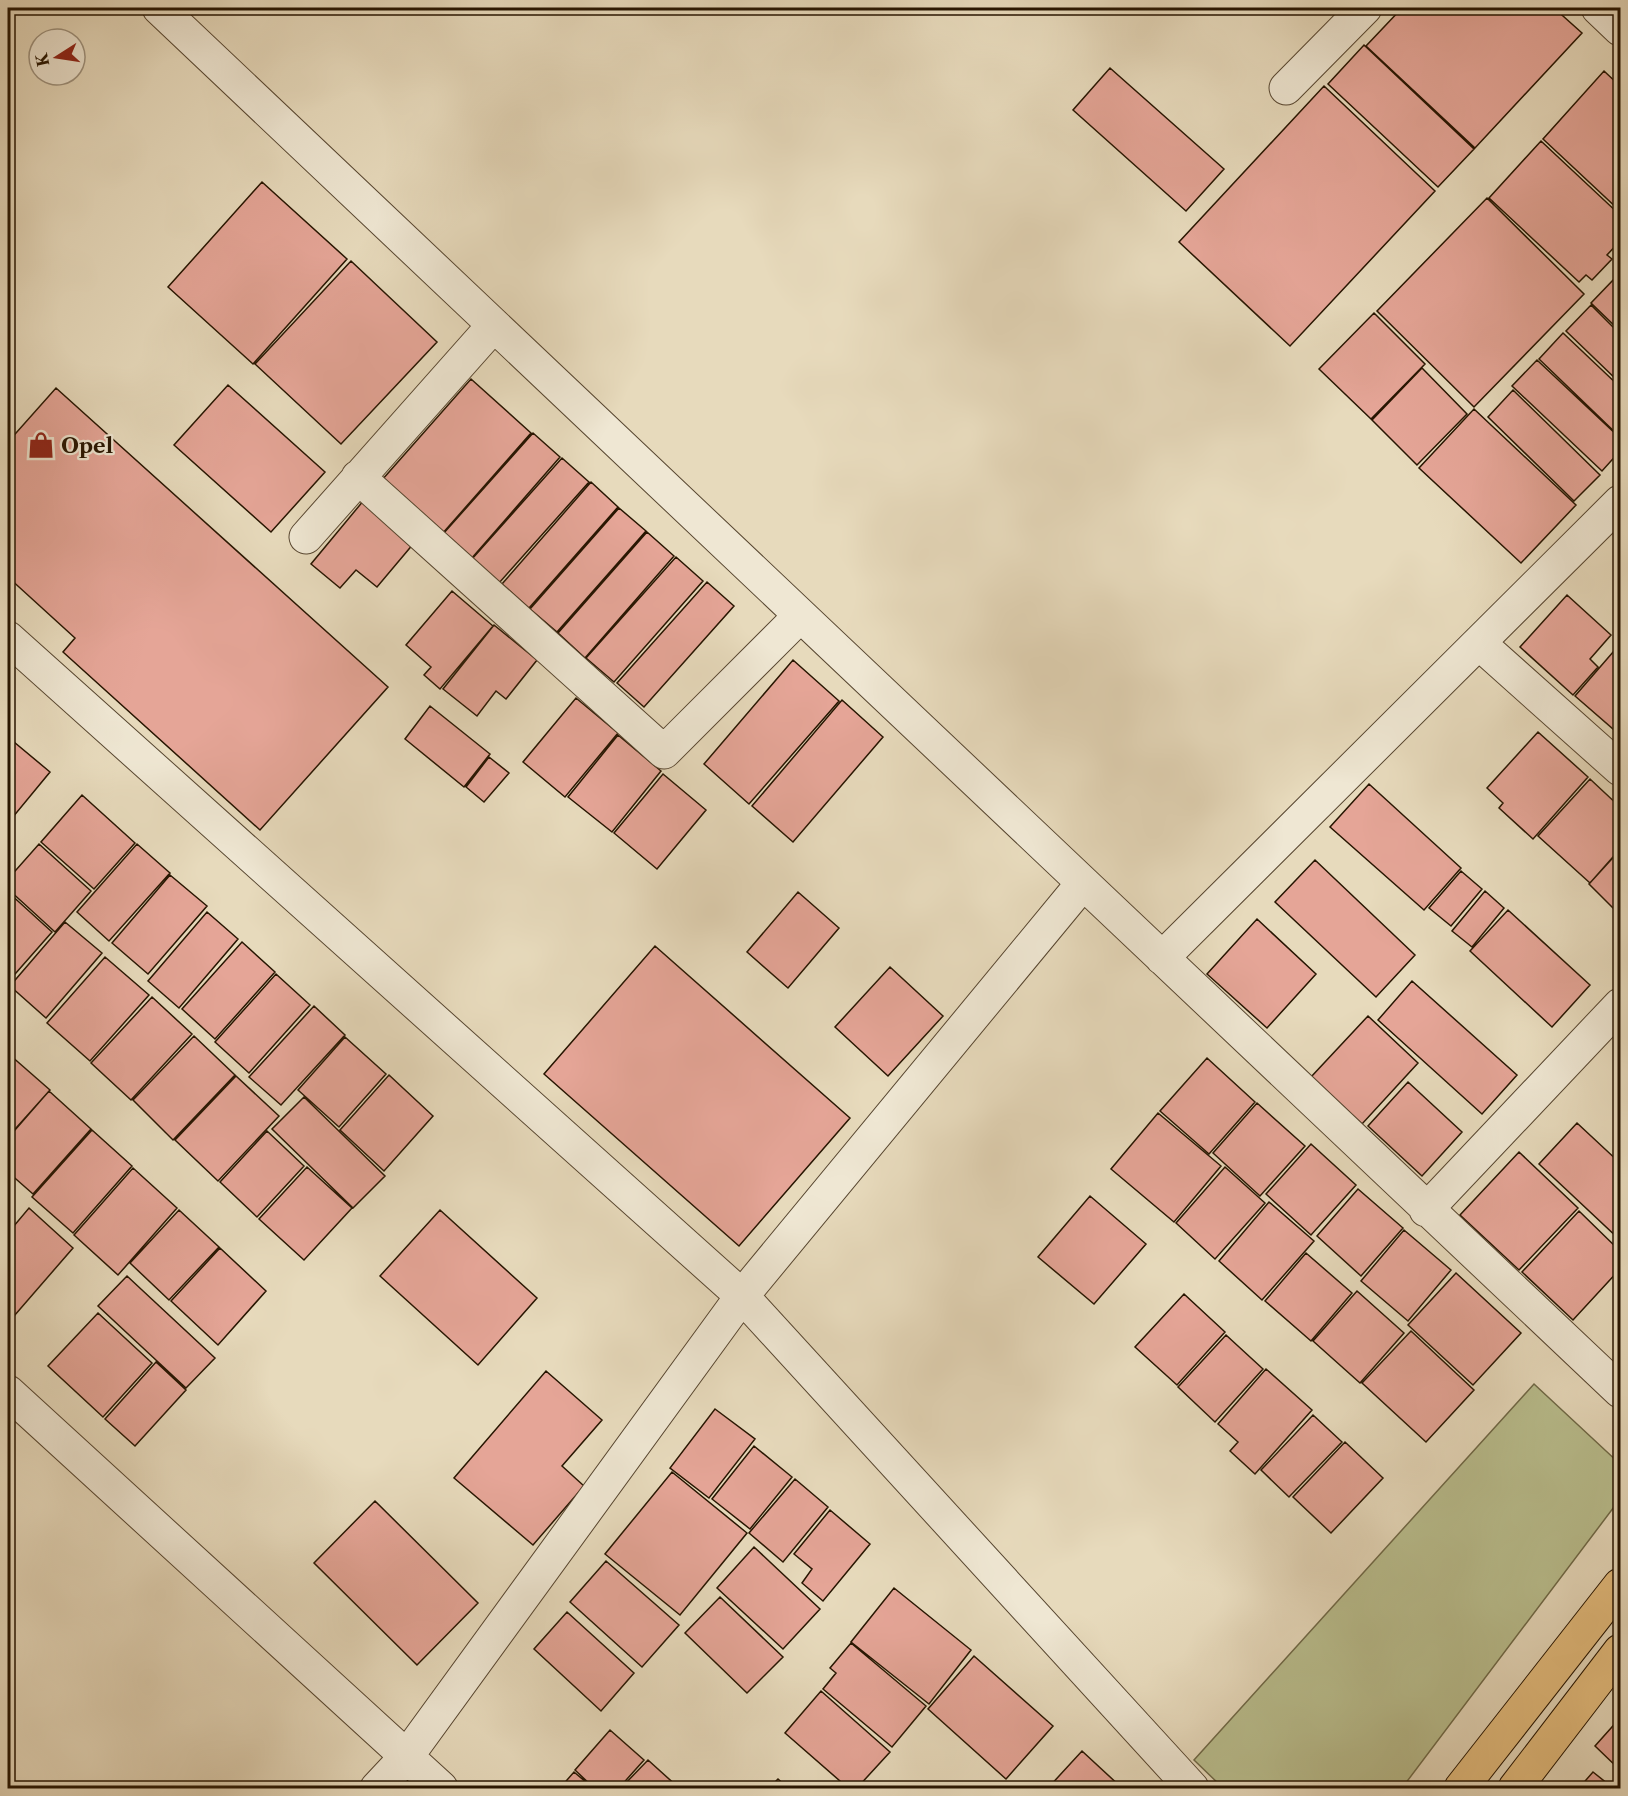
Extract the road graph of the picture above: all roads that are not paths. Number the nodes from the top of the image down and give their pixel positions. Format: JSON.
{"nodes":[{"id":1,"x":159,"y":8,"type":"edge"},
{"id":2,"x":1365,"y":8,"type":"edge"},
{"id":3,"x":1598,"y":8,"type":"edge"},
{"id":4,"x":1620,"y":29,"type":"edge"},
{"id":5,"x":1286,"y":88,"type":"dead end"},
{"id":6,"x":494,"y":326,"type":"junction"},
{"id":7,"x":358,"y":477,"type":"junction"},
{"id":8,"x":1620,"y":502,"type":"edge"},
{"id":9,"x":306,"y":537,"type":"dead end"},
{"id":10,"x":800,"y":616,"type":"junction"},
{"id":11,"x":8,"y":638,"type":"edge"},
{"id":12,"x":1480,"y":644,"type":"junction"},
{"id":13,"x":1620,"y":769,"type":"edge"},
{"id":14,"x":1083,"y":883,"type":"junction"},
{"id":15,"x":1162,"y":958,"type":"junction"},
{"id":16,"x":1620,"y":1005,"type":"edge"},
{"id":17,"x":1426,"y":1209,"type":"junction"},
{"id":18,"x":742,"y":1296,"type":"junction"},
{"id":19,"x":1620,"y":1391,"type":"edge"},
{"id":20,"x":8,"y":1392,"type":"edge"},
{"id":21,"x":1620,"y":1585,"type":"edge"},
{"id":22,"x":1620,"y":1651,"type":"edge"},
{"id":23,"x":407,"y":1756,"type":"junction"},
{"id":24,"x":377,"y":1788,"type":"edge"},
{"id":25,"x":441,"y":1788,"type":"edge"},
{"id":26,"x":1192,"y":1788,"type":"edge"},
{"id":27,"x":1461,"y":1788,"type":"edge"},
{"id":28,"x":1515,"y":1788,"type":"edge"}],
"edges":[{"from":1,"to":6,"type":"street"},
{"from":2,"to":5,"type":"street"},
{"from":3,"to":4,"type":"street"},
{"from":6,"to":7,"type":"street"},
{"from":6,"to":10,"type":"street"},
{"from":7,"to":9,"type":"street"},
{"from":7,"to":10,"type":"street"},
{"from":8,"to":12,"type":"street"},
{"from":10,"to":14,"type":"street"},
{"from":11,"to":18,"type":"street"},
{"from":12,"to":13,"type":"street"},
{"from":12,"to":15,"type":"street"},
{"from":14,"to":15,"type":"street"},
{"from":14,"to":18,"type":"street"},
{"from":15,"to":17,"type":"street"},
{"from":16,"to":17,"type":"street"},
{"from":17,"to":19,"type":"street"},
{"from":18,"to":23,"type":"street"},
{"from":18,"to":26,"type":"street"},
{"from":20,"to":23,"type":"street"},
{"from":21,"to":27,"type":"main road"},
{"from":22,"to":28,"type":"main road"},
{"from":23,"to":24,"type":"street"},
{"from":23,"to":25,"type":"street"}]}
